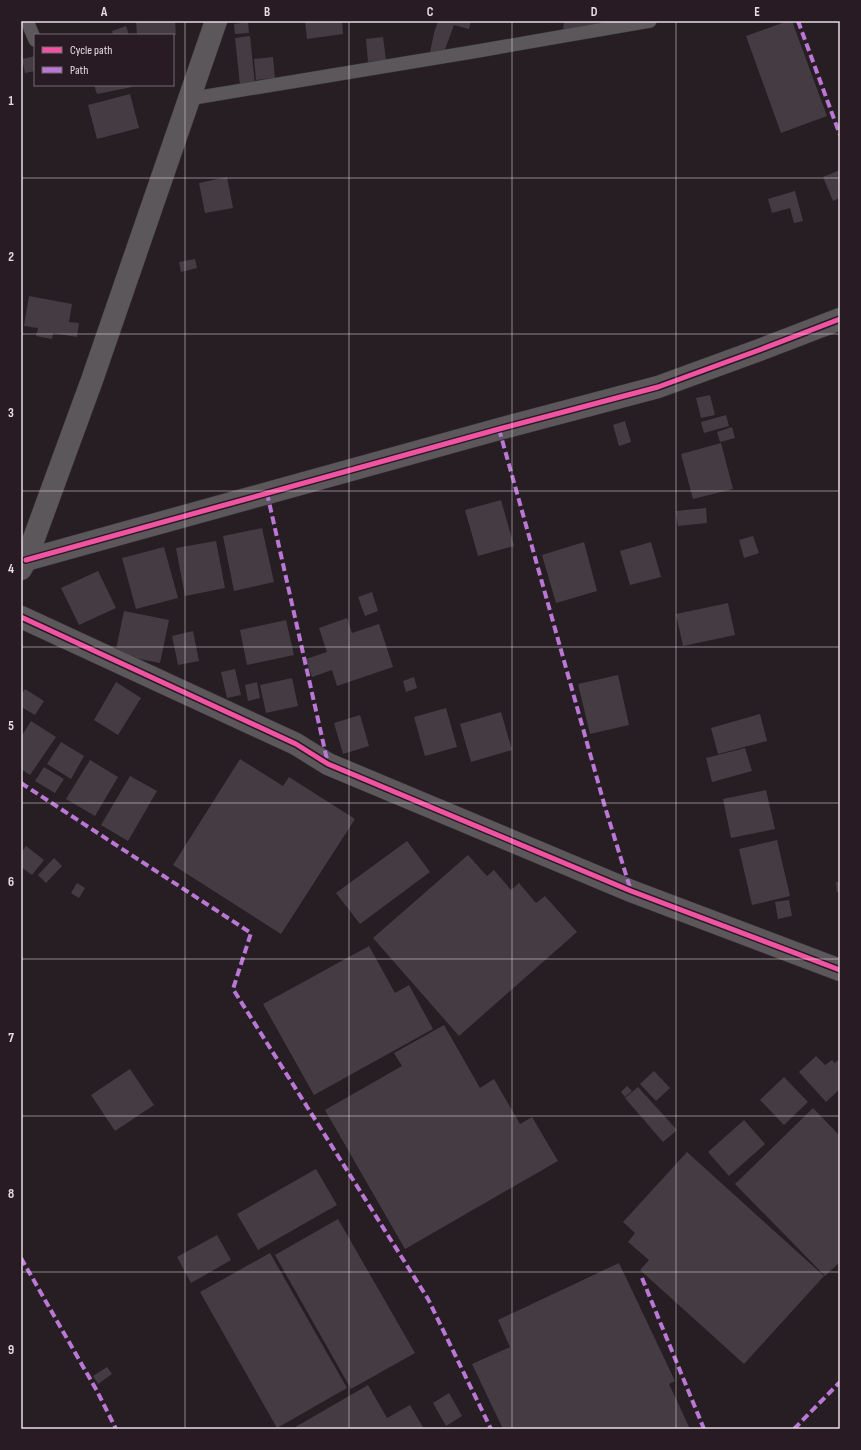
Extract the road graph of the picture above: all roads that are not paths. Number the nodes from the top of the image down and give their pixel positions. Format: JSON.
{"nodes":[{"id":1,"x":28,"y":21,"type":"edge"},
{"id":2,"x":216,"y":21,"type":"edge"},
{"id":3,"x":650,"y":21,"type":"edge"},
{"id":4,"x":34,"y":37,"type":"edge"},
{"id":5,"x":188,"y":99,"type":"junction"},
{"id":6,"x":840,"y":319,"type":"edge"},
{"id":7,"x":24,"y":564,"type":"edge"},
{"id":8,"x":21,"y":617,"type":"edge"},
{"id":9,"x":840,"y":970,"type":"edge"}],
"edges":[{"from":1,"to":4,"type":"lane"},
{"from":2,"to":5,"type":"street"},
{"from":3,"to":5,"type":"lane"},
{"from":5,"to":7,"type":"street"},
{"from":6,"to":7,"type":"street"},
{"from":8,"to":9,"type":"street"}]}
